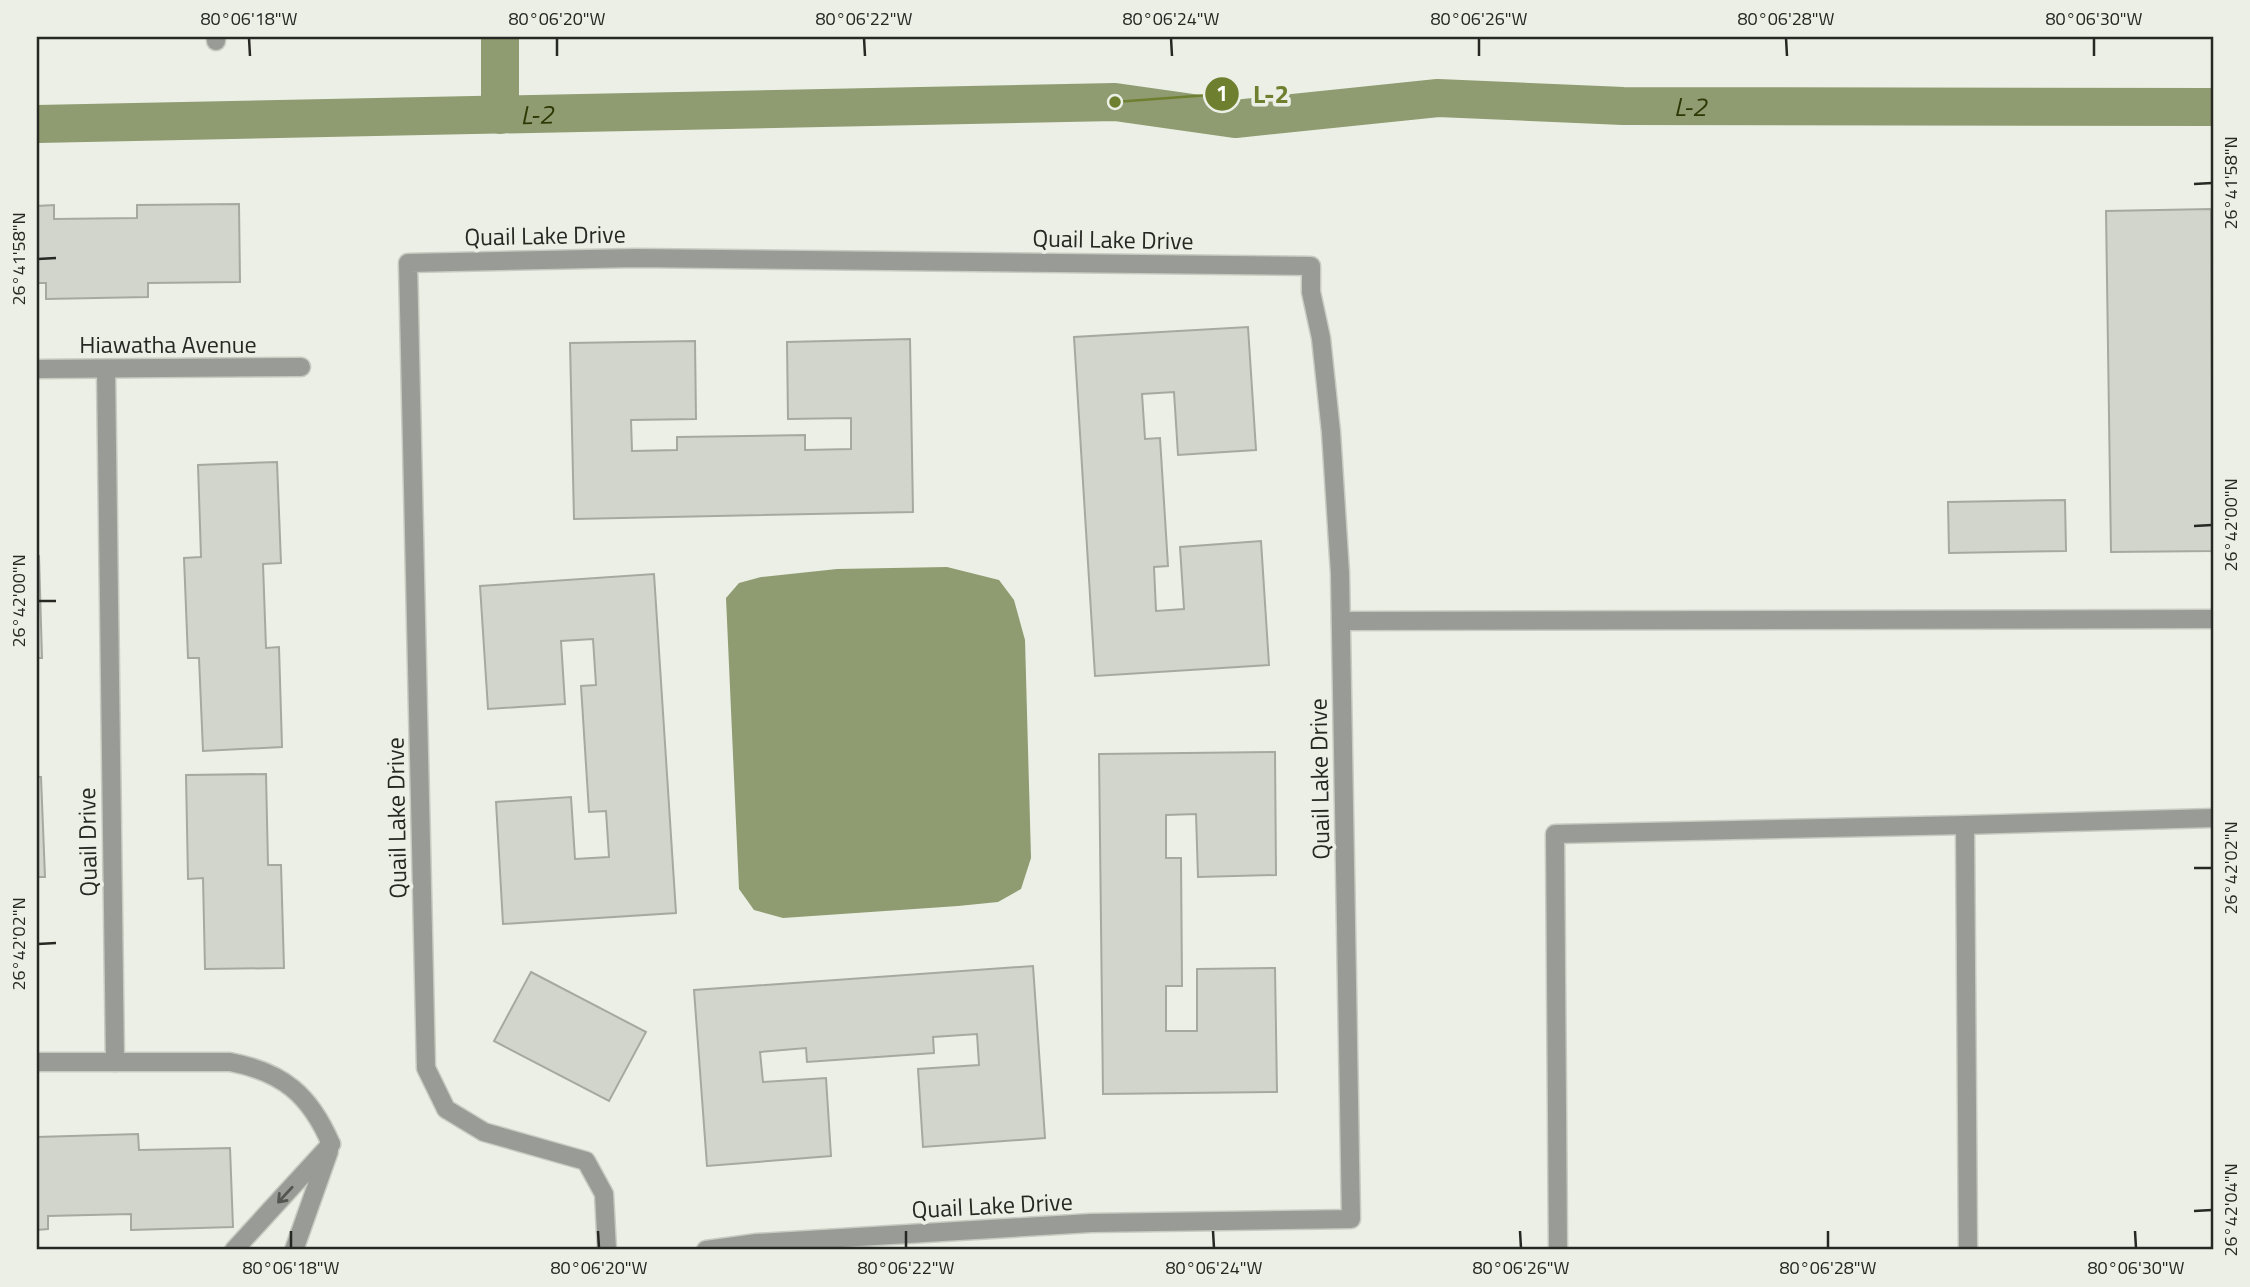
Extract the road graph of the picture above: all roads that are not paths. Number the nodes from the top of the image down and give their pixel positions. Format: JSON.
{"nodes":[{"id":1,"x":300,"y":367,"type":"dead end"},
{"id":2,"x":37,"y":369,"type":"edge"},
{"id":3,"x":106,"y":369,"type":"junction"},
{"id":4,"x":2213,"y":619,"type":"edge"},
{"id":5,"x":1341,"y":621,"type":"junction"},
{"id":6,"x":2213,"y":818,"type":"edge"},
{"id":7,"x":1965,"y":825,"type":"junction"},
{"id":8,"x":37,"y":1062,"type":"edge"},
{"id":9,"x":115,"y":1062,"type":"junction"},
{"id":10,"x":331,"y":1144,"type":"junction"},
{"id":11,"x":234,"y":1250,"type":"edge"},
{"id":12,"x":294,"y":1250,"type":"edge"},
{"id":13,"x":607,"y":1250,"type":"edge"},
{"id":14,"x":706,"y":1250,"type":"edge"},
{"id":15,"x":1558,"y":1250,"type":"edge"},
{"id":16,"x":1968,"y":1250,"type":"edge"}],
"edges":[{"from":1,"to":3,"type":"street","name":"Hiawatha Avenue"},
{"from":2,"to":3,"type":"street","name":"Hiawatha Avenue"},
{"from":3,"to":9,"type":"street","name":"Quail Drive"},
{"from":4,"to":5,"type":"street"},
{"from":5,"to":13,"type":"street","name":"Quail Lake Drive"},
{"from":5,"to":14,"type":"street","name":"Quail Lake Drive"},
{"from":6,"to":7,"type":"street"},
{"from":7,"to":15,"type":"street"},
{"from":7,"to":16,"type":"street"},
{"from":8,"to":9,"type":"street"},
{"from":9,"to":10,"type":"street"},
{"from":10,"to":11,"type":"street","one_way":true},
{"from":10,"to":12,"type":"street"}]}
